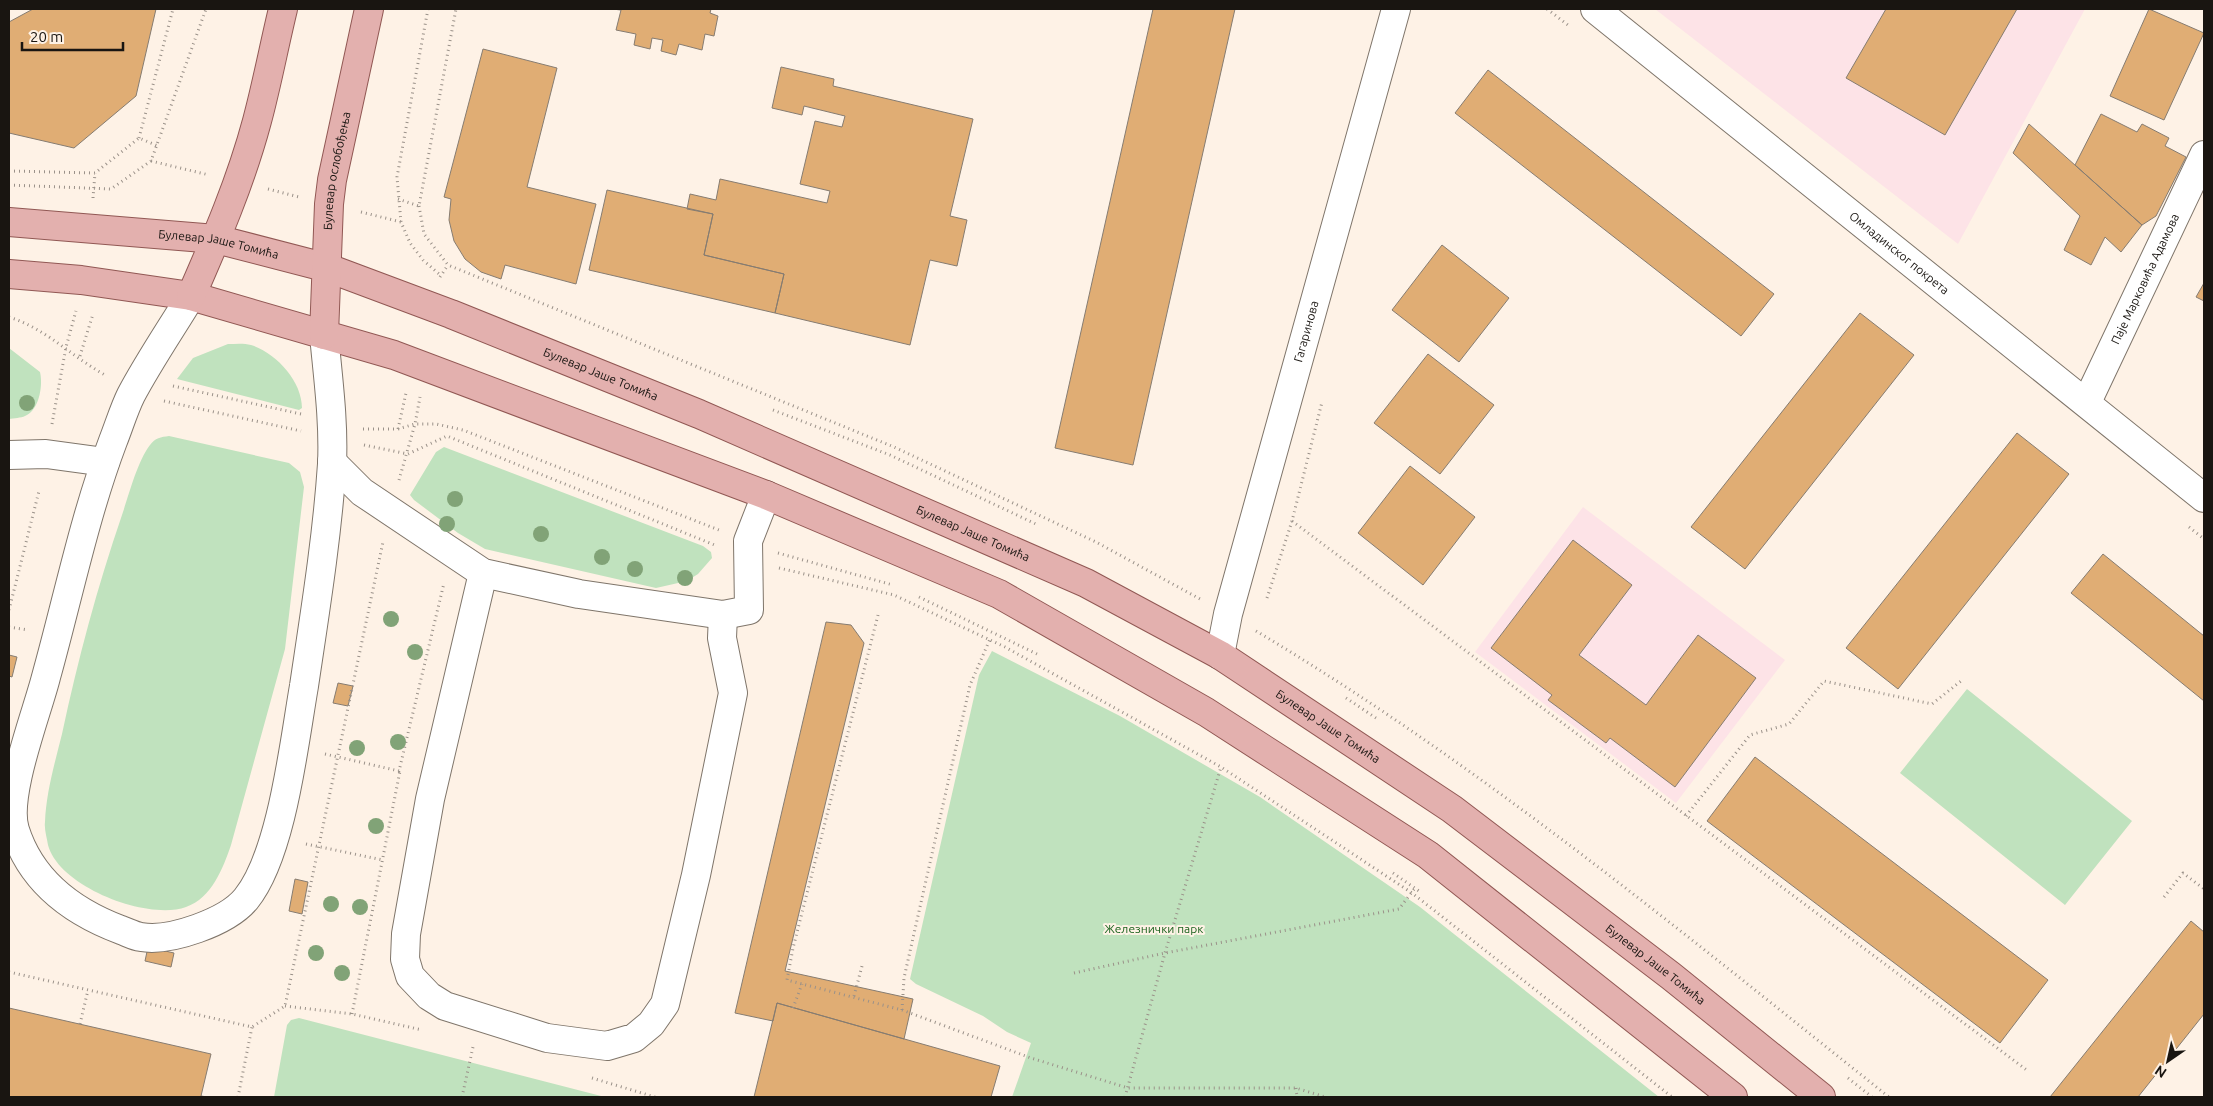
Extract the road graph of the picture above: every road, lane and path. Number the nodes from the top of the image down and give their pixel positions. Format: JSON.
{"nodes":[{"id":1,"x":174,"y":9,"type":"edge"},
{"id":2,"x":206,"y":9,"type":"edge"},
{"id":3,"x":283,"y":9,"type":"edge"},
{"id":4,"x":369,"y":9,"type":"edge"},
{"id":5,"x":428,"y":9,"type":"edge"},
{"id":6,"x":456,"y":9,"type":"edge"},
{"id":7,"x":1396,"y":9,"type":"edge"},
{"id":8,"x":1595,"y":9,"type":"edge"},
{"id":9,"x":139,"y":138,"type":"junction"},
{"id":10,"x":158,"y":146,"type":"junction"},
{"id":11,"x":2204,"y":155,"type":"edge"},
{"id":12,"x":151,"y":161,"type":"junction"},
{"id":13,"x":9,"y":170,"type":"edge"},
{"id":14,"x":95,"y":173,"type":"junction"},
{"id":15,"x":237,"y":182,"type":"junction"},
{"id":16,"x":9,"y":185,"type":"edge"},
{"id":17,"x":94,"y":188,"type":"junction"},
{"id":18,"x":398,"y":199,"type":"junction"},
{"id":19,"x":329,"y":204,"type":"junction"},
{"id":20,"x":92,"y":206,"type":"dead end"},
{"id":21,"x":419,"y":206,"type":"junction"},
{"id":22,"x":9,"y":222,"type":"edge"},
{"id":23,"x":401,"y":222,"type":"junction"},
{"id":24,"x":216,"y":239,"type":"junction"},
{"id":25,"x":410,"y":243,"type":"dead end"},
{"id":26,"x":448,"y":265,"type":"dead end"},
{"id":27,"x":328,"y":268,"type":"junction"},
{"id":28,"x":9,"y":274,"type":"edge"},
{"id":29,"x":191,"y":296,"type":"junction"},
{"id":30,"x":77,"y":308,"type":"dead end"},
{"id":31,"x":93,"y":313,"type":"dead end"},
{"id":32,"x":9,"y":317,"type":"edge"},
{"id":33,"x":324,"y":335,"type":"junction"},
{"id":34,"x":66,"y":347,"type":"junction"},
{"id":35,"x":80,"y":356,"type":"junction"},
{"id":36,"x":111,"y":378,"type":"dead end"},
{"id":37,"x":172,"y":386,"type":"dead end"},
{"id":38,"x":406,"y":395,"type":"dead end"},
{"id":39,"x":420,"y":396,"type":"dead end"},
{"id":40,"x":164,"y":402,"type":"dead end"},
{"id":41,"x":2086,"y":402,"type":"junction"},
{"id":42,"x":302,"y":415,"type":"dead end"},
{"id":43,"x":52,"y":424,"type":"dead end"},
{"id":44,"x":415,"y":424,"type":"junction"},
{"id":45,"x":363,"y":429,"type":"dead end"},
{"id":46,"x":398,"y":429,"type":"junction"},
{"id":47,"x":304,"y":431,"type":"dead end"},
{"id":48,"x":361,"y":445,"type":"dead end"},
{"id":49,"x":408,"y":454,"type":"junction"},
{"id":50,"x":9,"y":455,"type":"edge"},
{"id":51,"x":105,"y":462,"type":"junction"},
{"id":52,"x":332,"y":462,"type":"junction"},
{"id":53,"x":39,"y":491,"type":"dead end"},
{"id":54,"x":766,"y":495,"type":"junction"},
{"id":55,"x":2204,"y":498,"type":"edge"},
{"id":56,"x":389,"y":511,"type":"junction"},
{"id":57,"x":1292,"y":521,"type":"dead end"},
{"id":58,"x":748,"y":549,"type":"junction"},
{"id":59,"x":452,"y":554,"type":"junction"},
{"id":60,"x":483,"y":573,"type":"junction"},
{"id":61,"x":896,"y":586,"type":"dead end"},
{"id":62,"x":913,"y":594,"type":"dead end"},
{"id":63,"x":9,"y":610,"type":"edge"},
{"id":64,"x":723,"y":615,"type":"junction"},
{"id":65,"x":878,"y":615,"type":"dead end"},
{"id":66,"x":990,"y":639,"type":"junction"},
{"id":67,"x":1038,"y":655,"type":"dead end"},
{"id":68,"x":1220,"y":655,"type":"junction"},
{"id":69,"x":1961,"y":681,"type":"dead end"},
{"id":70,"x":294,"y":747,"type":"junction"},
{"id":71,"x":339,"y":757,"type":"junction"},
{"id":72,"x":1221,"y":767,"type":"junction"},
{"id":73,"x":399,"y":771,"type":"junction"},
{"id":74,"x":435,"y":778,"type":"junction"},
{"id":75,"x":1686,"y":816,"type":"junction"},
{"id":76,"x":274,"y":838,"type":"junction"},
{"id":77,"x":318,"y":847,"type":"junction"},
{"id":78,"x":382,"y":859,"type":"junction"},
{"id":79,"x":418,"y":867,"type":"junction"},
{"id":80,"x":1391,"y":871,"type":"dead end"},
{"id":81,"x":2204,"y":882,"type":"edge"},
{"id":82,"x":2197,"y":884,"type":"junction"},
{"id":83,"x":1415,"y":888,"type":"junction"},
{"id":84,"x":2204,"y":889,"type":"edge"},
{"id":85,"x":1412,"y":893,"type":"junction"},
{"id":86,"x":1423,"y":894,"type":"dead end"},
{"id":87,"x":2164,"y":897,"type":"dead end"},
{"id":88,"x":1165,"y":953,"type":"junction"},
{"id":89,"x":862,"y":966,"type":"dead end"},
{"id":90,"x":9,"y":972,"type":"edge"},
{"id":91,"x":1074,"y":973,"type":"dead end"},
{"id":92,"x":802,"y":984,"type":"junction"},
{"id":93,"x":88,"y":990,"type":"junction"},
{"id":94,"x":854,"y":996,"type":"junction"},
{"id":95,"x":793,"y":1008,"type":"dead end"},
{"id":96,"x":902,"y":1010,"type":"junction"},
{"id":97,"x":352,"y":1014,"type":"dead end"},
{"id":98,"x":80,"y":1024,"type":"dead end"},
{"id":99,"x":252,"y":1027,"type":"junction"},
{"id":100,"x":474,"y":1042,"type":"dead end"},
{"id":101,"x":2028,"y":1071,"type":"dead end"},
{"id":102,"x":1128,"y":1088,"type":"junction"},
{"id":103,"x":1296,"y":1088,"type":"junction"},
{"id":104,"x":238,"y":1097,"type":"edge"},
{"id":105,"x":462,"y":1097,"type":"edge"},
{"id":106,"x":1125,"y":1097,"type":"edge"},
{"id":107,"x":1297,"y":1097,"type":"edge"},
{"id":108,"x":1325,"y":1097,"type":"edge"},
{"id":109,"x":1672,"y":1097,"type":"edge"},
{"id":110,"x":1733,"y":1097,"type":"edge"},
{"id":111,"x":1821,"y":1097,"type":"edge"}],
"edges":[{"from":1,"to":9,"type":"path"},
{"from":2,"to":10,"type":"path"},
{"from":3,"to":15,"type":"main road"},
{"from":4,"to":19,"type":"main road","name":"Булевар ослобођења"},
{"from":5,"to":18,"type":"path"},
{"from":6,"to":21,"type":"path"},
{"from":7,"to":68,"type":"street","name":"Гагаринова"},
{"from":8,"to":41,"type":"street","name":"Омладинског покрета"},
{"from":9,"to":10,"type":"path"},
{"from":9,"to":14,"type":"path"},
{"from":10,"to":12,"type":"path"},
{"from":11,"to":41,"type":"street","name":"Паје Марковића Адамова"},
{"from":12,"to":15,"type":"path"},
{"from":12,"to":17,"type":"path"},
{"from":13,"to":14,"type":"path"},
{"from":14,"to":17,"type":"path"},
{"from":15,"to":19,"type":"path"},
{"from":15,"to":24,"type":"main road"},
{"from":16,"to":17,"type":"path"},
{"from":17,"to":20,"type":"path"},
{"from":18,"to":21,"type":"path"},
{"from":18,"to":23,"type":"path"},
{"from":19,"to":23,"type":"path"},
{"from":19,"to":27,"type":"main road","name":"Булевар ослобођења"},
{"from":21,"to":26,"type":"path"},
{"from":22,"to":24,"type":"main road","name":"Булевар Јаше Томића"},
{"from":23,"to":25,"type":"path"},
{"from":24,"to":27,"type":"main road","name":"Булевар Јаше Томића"},
{"from":24,"to":29,"type":"main road"},
{"from":27,"to":33,"type":"main road","name":"Булевар ослобођења"},
{"from":27,"to":68,"type":"main road","name":"Булевар Јаше Томића"},
{"from":28,"to":29,"type":"main road"},
{"from":29,"to":33,"type":"main road"},
{"from":29,"to":51,"type":"street"},
{"from":30,"to":34,"type":"path"},
{"from":31,"to":35,"type":"path"},
{"from":32,"to":34,"type":"path"},
{"from":33,"to":52,"type":"street"},
{"from":33,"to":54,"type":"main road"},
{"from":34,"to":35,"type":"path"},
{"from":34,"to":43,"type":"path"},
{"from":35,"to":36,"type":"path"},
{"from":37,"to":42,"type":"path"},
{"from":38,"to":46,"type":"path"},
{"from":39,"to":44,"type":"path"},
{"from":40,"to":47,"type":"path"},
{"from":41,"to":55,"type":"street","name":"Омладинског покрета"},
{"from":44,"to":46,"type":"path"},
{"from":44,"to":49,"type":"path"},
{"from":44,"to":58,"type":"path"},
{"from":45,"to":46,"type":"path"},
{"from":48,"to":49,"type":"path"},
{"from":49,"to":56,"type":"path"},
{"from":49,"to":58,"type":"path"},
{"from":50,"to":51,"type":"street"},
{"from":51,"to":76,"type":"street"},
{"from":52,"to":56,"type":"street"},
{"from":52,"to":70,"type":"street"},
{"from":53,"to":63,"type":"path"},
{"from":54,"to":58,"type":"street"},
{"from":54,"to":110,"type":"main road"},
{"from":56,"to":59,"type":"street"},
{"from":56,"to":71,"type":"path"},
{"from":57,"to":75,"type":"path"},
{"from":58,"to":61,"type":"path"},
{"from":58,"to":64,"type":"street"},
{"from":58,"to":66,"type":"path"},
{"from":59,"to":60,"type":"street"},
{"from":59,"to":73,"type":"path"},
{"from":60,"to":64,"type":"street"},
{"from":60,"to":74,"type":"street"},
{"from":62,"to":67,"type":"path"},
{"from":64,"to":79,"type":"street"},
{"from":65,"to":92,"type":"path"},
{"from":66,"to":72,"type":"path"},
{"from":66,"to":96,"type":"path"},
{"from":68,"to":111,"type":"main road","name":"Булевар Јаше Томића"},
{"from":69,"to":75,"type":"path"},
{"from":70,"to":71,"type":"path"},
{"from":70,"to":76,"type":"street"},
{"from":71,"to":73,"type":"path"},
{"from":71,"to":77,"type":"path"},
{"from":72,"to":85,"type":"path"},
{"from":72,"to":88,"type":"path"},
{"from":73,"to":74,"type":"path"},
{"from":73,"to":78,"type":"path"},
{"from":74,"to":79,"type":"street"},
{"from":75,"to":101,"type":"path"},
{"from":76,"to":77,"type":"path"},
{"from":77,"to":78,"type":"path"},
{"from":77,"to":99,"type":"path"},
{"from":78,"to":79,"type":"path"},
{"from":78,"to":97,"type":"path"},
{"from":80,"to":83,"type":"path"},
{"from":81,"to":82,"type":"path"},
{"from":82,"to":84,"type":"path"},
{"from":82,"to":87,"type":"path"},
{"from":83,"to":85,"type":"path"},
{"from":83,"to":86,"type":"path"},
{"from":85,"to":88,"type":"path"},
{"from":85,"to":109,"type":"path"},
{"from":88,"to":91,"type":"path"},
{"from":88,"to":102,"type":"path"},
{"from":89,"to":94,"type":"path"},
{"from":90,"to":93,"type":"path"},
{"from":92,"to":94,"type":"path"},
{"from":92,"to":95,"type":"path"},
{"from":93,"to":98,"type":"path"},
{"from":93,"to":99,"type":"path"},
{"from":94,"to":96,"type":"path"},
{"from":96,"to":102,"type":"path"},
{"from":99,"to":104,"type":"path"},
{"from":100,"to":105,"type":"path"},
{"from":102,"to":103,"type":"path"},
{"from":102,"to":106,"type":"path"},
{"from":103,"to":107,"type":"path"},
{"from":103,"to":108,"type":"path"}]}
